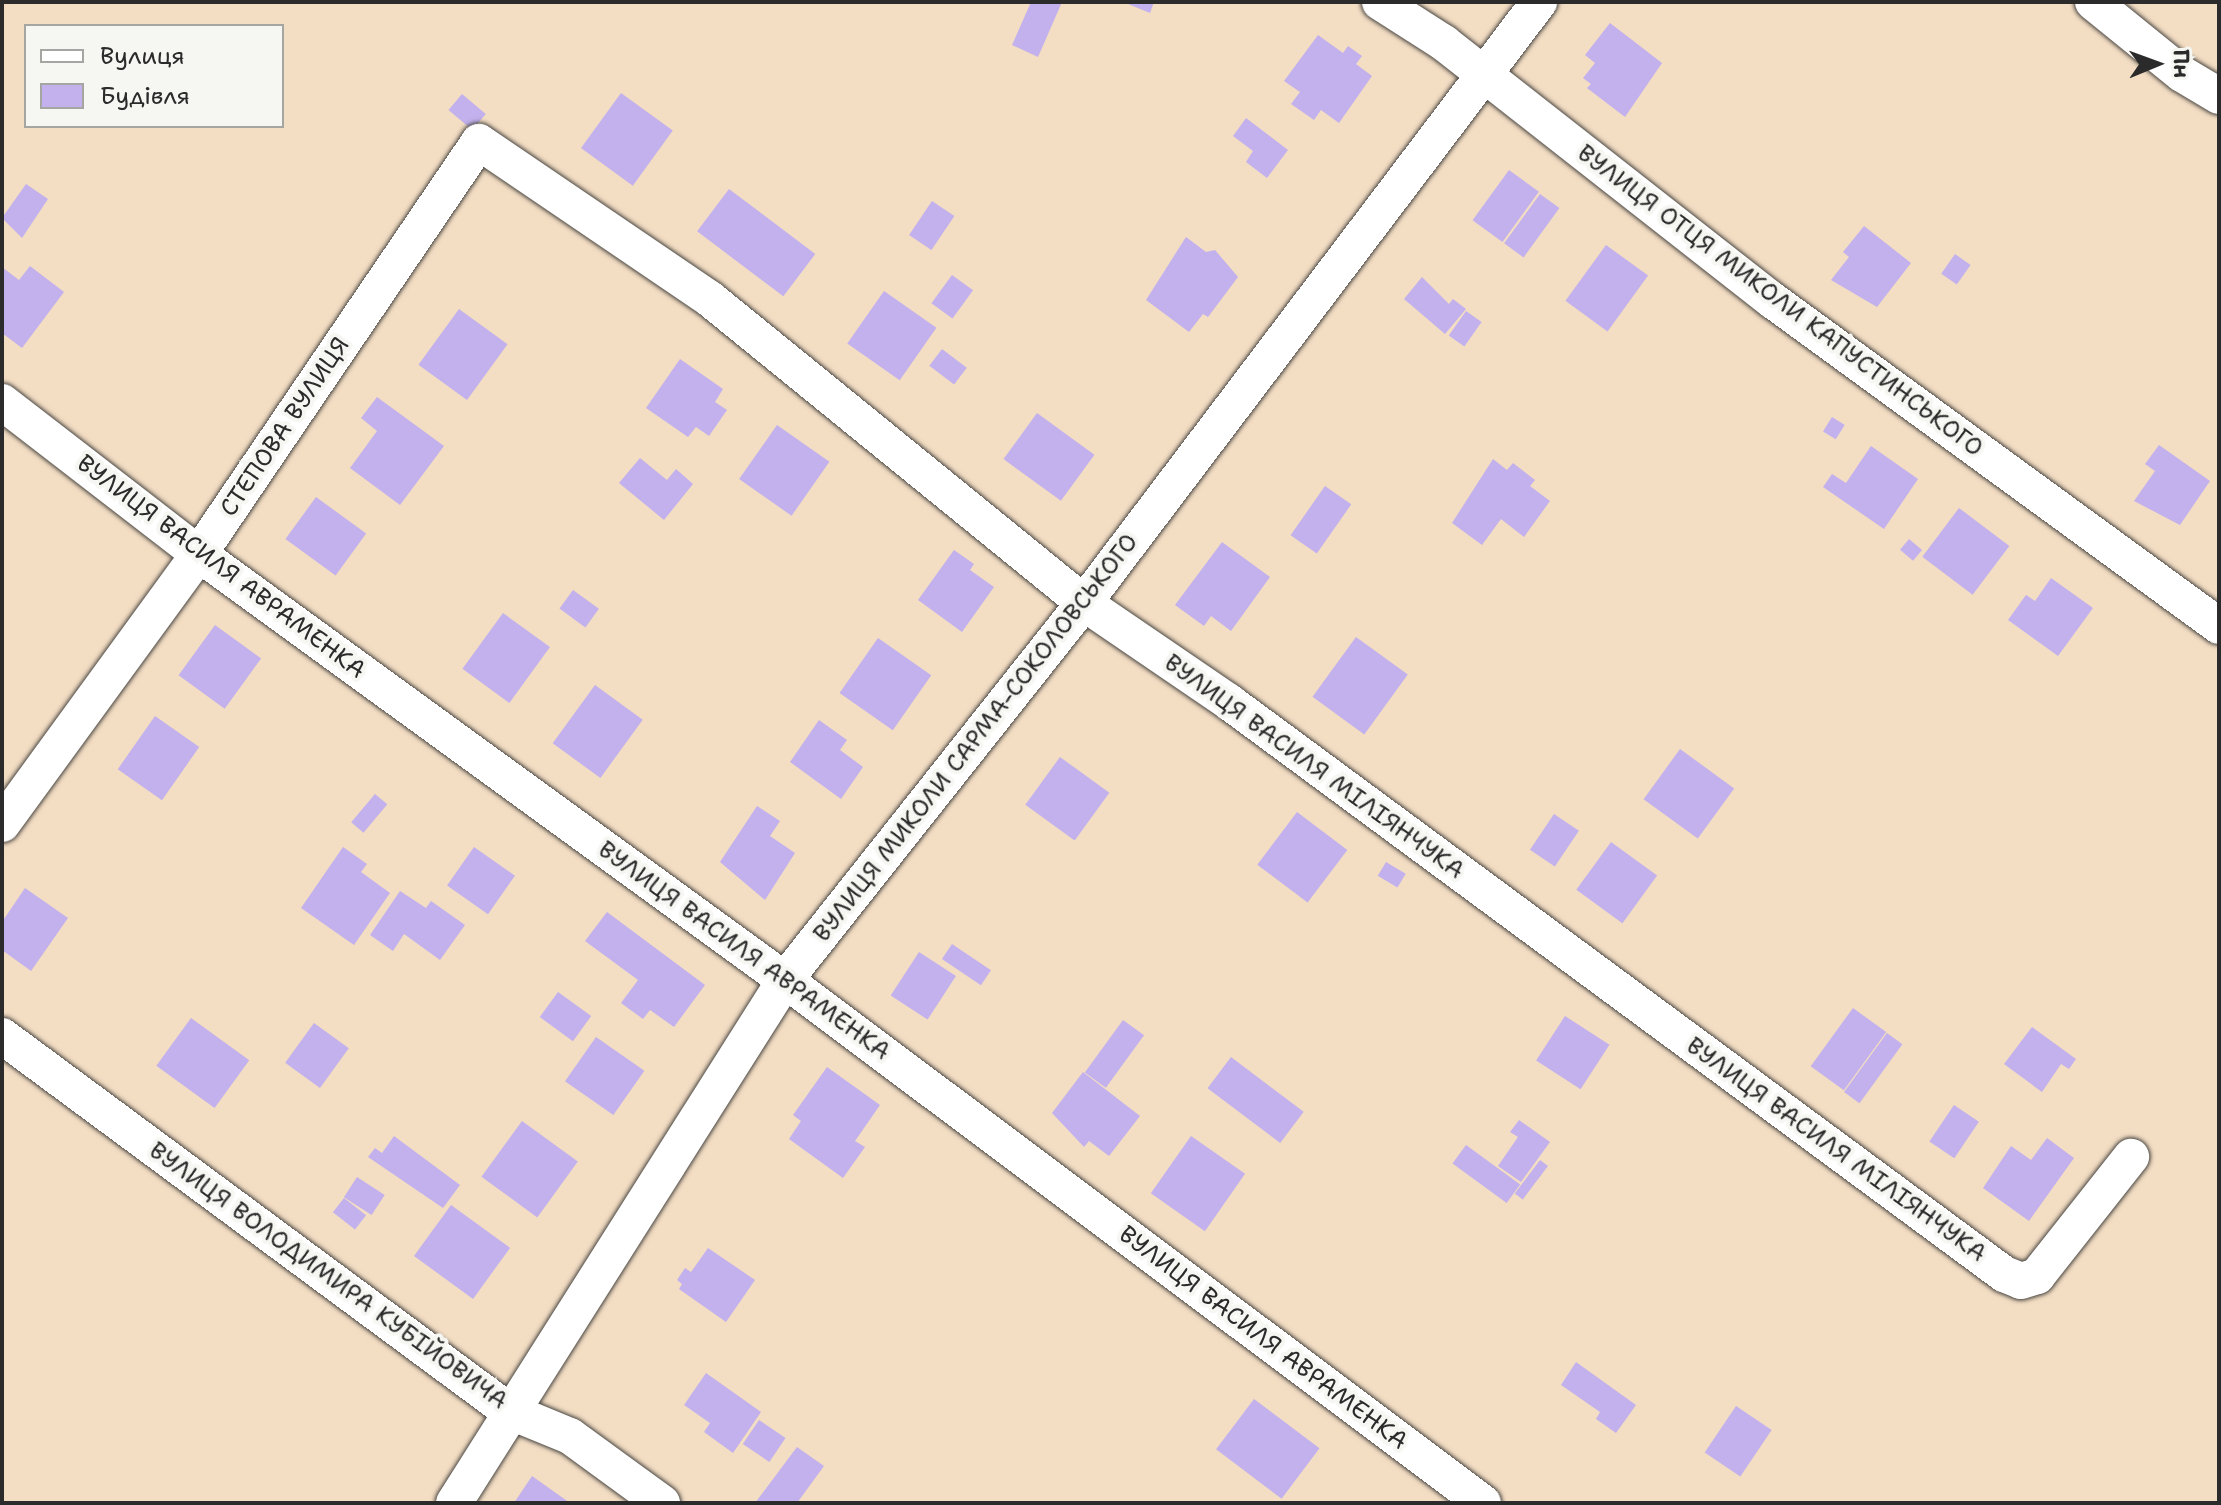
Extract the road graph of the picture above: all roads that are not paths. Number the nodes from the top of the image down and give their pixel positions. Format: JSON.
{"nodes":[{"id":1,"x":1380,"y":2,"type":"edge"},
{"id":2,"x":1539,"y":2,"type":"edge"},
{"id":3,"x":2093,"y":2,"type":"edge"},
{"id":4,"x":1484,"y":76,"type":"junction"},
{"id":5,"x":2219,"y":96,"type":"edge"},
{"id":6,"x":479,"y":142,"type":"joint"},
{"id":7,"x":2,"y":402,"type":"edge"},
{"id":8,"x":199,"y":554,"type":"junction"},
{"id":9,"x":1084,"y":603,"type":"junction"},
{"id":10,"x":2219,"y":626,"type":"edge"},
{"id":11,"x":2,"y":824,"type":"edge"},
{"id":12,"x":785,"y":980,"type":"junction"},
{"id":13,"x":2,"y":1036,"type":"edge"},
{"id":14,"x":2131,"y":1157,"type":"dead end"},
{"id":15,"x":509,"y":1411,"type":"junction"},
{"id":16,"x":454,"y":1503,"type":"edge"},
{"id":17,"x":662,"y":1503,"type":"edge"},
{"id":18,"x":1483,"y":1503,"type":"edge"}],
"edges":[{"from":1,"to":4,"type":"street","name":"ВУЛИЦЯ ОТЦЯ МИКОЛИ КАПУСТИНСЬКОГО"},
{"from":2,"to":4,"type":"street","name":"ВУЛИЦЯ МИКОЛИ САРМА-СОКОЛОВСЬКОГО"},
{"from":3,"to":5,"type":"street"},
{"from":4,"to":9,"type":"street","name":"ВУЛИЦЯ МИКОЛИ САРМА-СОКОЛОВСЬКОГО"},
{"from":4,"to":10,"type":"street","name":"ВУЛИЦЯ ОТЦЯ МИКОЛИ КАПУСТИНСЬКОГО"},
{"from":6,"to":8,"type":"street","name":"СТЕПОВА ВУЛИЦЯ"},
{"from":6,"to":9,"type":"street","name":"ВУЛИЦЯ ВАСИЛЯ МІЛІЯНЧУКА"},
{"from":7,"to":8,"type":"street","name":"ВУЛИЦЯ ВАСИЛЯ АВРАМЕНКА"},
{"from":8,"to":11,"type":"street","name":"СТЕПОВА ВУЛИЦЯ"},
{"from":8,"to":12,"type":"street","name":"ВУЛИЦЯ ВАСИЛЯ АВРАМЕНКА"},
{"from":9,"to":12,"type":"street","name":"ВУЛИЦЯ МИКОЛИ САРМА-СОКОЛОВСЬКОГО"},
{"from":9,"to":14,"type":"street","name":"ВУЛИЦЯ ВАСИЛЯ МІЛІЯНЧУКА"},
{"from":12,"to":15,"type":"street","name":"ВУЛИЦЯ МИКОЛИ САРМА-СОКОЛОВСЬКОГО"},
{"from":12,"to":18,"type":"street","name":"ВУЛИЦЯ ВАСИЛЯ АВРАМЕНКА"},
{"from":13,"to":15,"type":"street","name":"ВУЛИЦЯ ВОЛОДИМИРА КУБІЙОВИЧА"},
{"from":15,"to":16,"type":"street","name":"ВУЛИЦЯ МИКОЛИ САРМА-СОКОЛОВСЬКОГО"},
{"from":15,"to":17,"type":"street","name":"ВУЛИЦЯ ВОЛОДИМИРА КУБІЙОВИЧА"}]}
